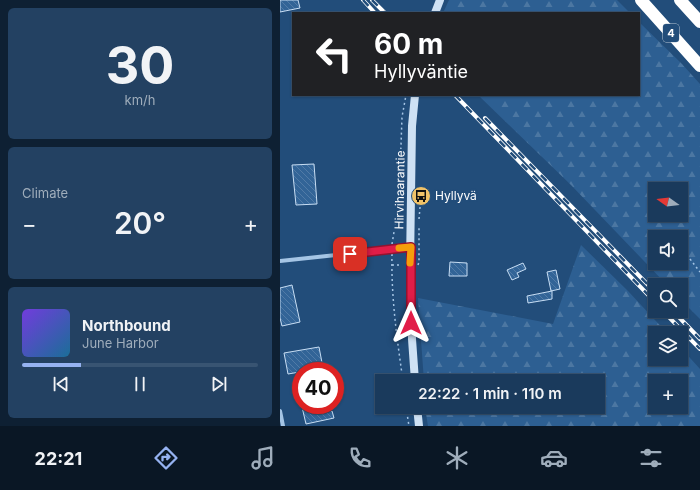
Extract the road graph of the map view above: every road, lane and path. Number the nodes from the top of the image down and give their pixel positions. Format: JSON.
{"nodes":[{"id":1,"x":440,"y":0,"type":"edge"},
{"id":2,"x":641,"y":0,"type":"edge"},
{"id":3,"x":680,"y":0,"type":"edge"},
{"id":4,"x":436,"y":12,"type":"edge"},
{"id":5,"x":700,"y":22,"type":"edge"},
{"id":6,"x":700,"y":66,"type":"edge"},
{"id":7,"x":406,"y":96,"type":"edge"},
{"id":8,"x":415,"y":96,"type":"edge"},
{"id":9,"x":411,"y":247,"type":"junction"},
{"id":10,"x":392,"y":249,"type":"junction"},
{"id":11,"x":690,"y":259,"type":"dead end"},
{"id":12,"x":280,"y":261,"type":"edge"},
{"id":13,"x":700,"y":272,"type":"edge"},
{"id":14,"x":402,"y":374,"type":"edge"},
{"id":15,"x":414,"y":374,"type":"edge"},
{"id":16,"x":280,"y":411,"type":"edge"},
{"id":17,"x":407,"y":414,"type":"edge"},
{"id":18,"x":418,"y":414,"type":"edge"},
{"id":19,"x":284,"y":426,"type":"edge"},
{"id":20,"x":409,"y":426,"type":"edge"},
{"id":21,"x":419,"y":426,"type":"edge"}],
"edges":[{"from":1,"to":4,"type":"street"},
{"from":2,"to":6,"type":"highway","number":"4"},
{"from":3,"to":5,"type":"highway","number":"4"},
{"from":7,"to":10,"type":"path"},
{"from":8,"to":9,"type":"street","name":"Hirvihaarantie"},
{"from":9,"to":10,"type":"street"},
{"from":9,"to":15,"type":"street","name":"Hirvihaarantie"},
{"from":10,"to":12,"type":"street"},
{"from":10,"to":14,"type":"path"},
{"from":11,"to":13,"type":"path"},
{"from":16,"to":19,"type":"street"},
{"from":17,"to":20,"type":"path"},
{"from":18,"to":21,"type":"street"}]}
